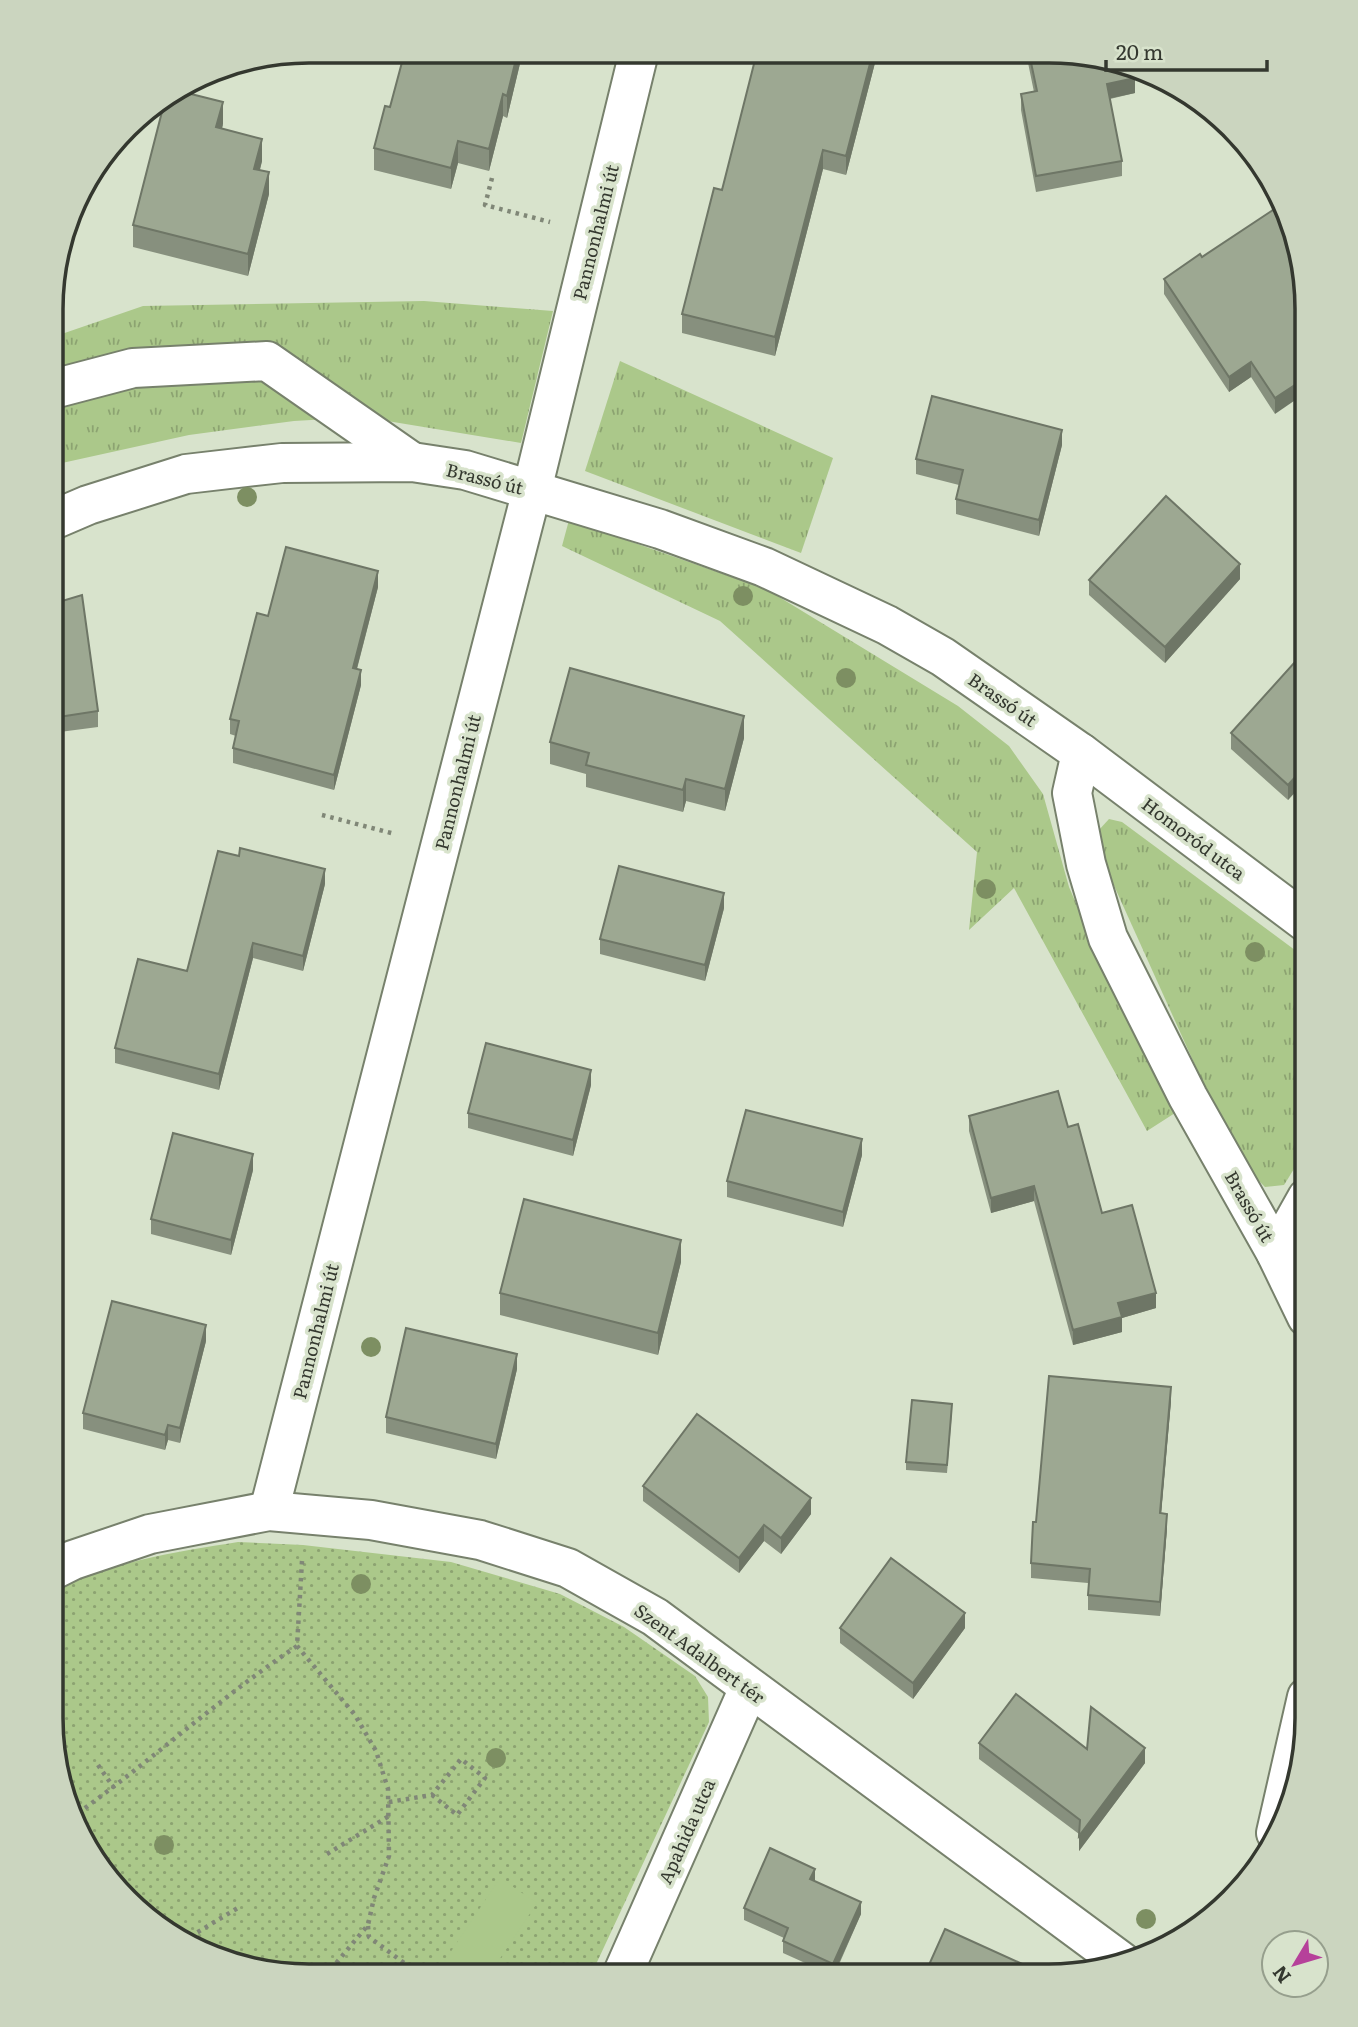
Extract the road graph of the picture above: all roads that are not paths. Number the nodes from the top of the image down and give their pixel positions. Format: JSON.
{"nodes":[{"id":1,"x":636,"y":64,"type":"edge"},
{"id":2,"x":63,"y":386,"type":"edge"},
{"id":3,"x":412,"y":462,"type":"junction"},
{"id":4,"x":532,"y":489,"type":"junction"},
{"id":5,"x":63,"y":516,"type":"edge"},
{"id":6,"x":1081,"y":753,"type":"junction"},
{"id":7,"x":1295,"y":914,"type":"edge"},
{"id":8,"x":1294,"y":1221,"type":"edge"},
{"id":9,"x":1276,"y":1253,"type":"junction"},
{"id":10,"x":1294,"y":1291,"type":"edge"},
{"id":11,"x":287,"y":1512,"type":"junction"},
{"id":12,"x":63,"y":1565,"type":"edge"},
{"id":13,"x":749,"y":1688,"type":"junction"},
{"id":14,"x":1113,"y":1956,"type":"edge"},
{"id":15,"x":627,"y":1964,"type":"edge"}],
"edges":[{"from":1,"to":4,"type":"street","name":"Pannonhalmi út"},
{"from":2,"to":3,"type":"street","name":"Brassó út"},
{"from":3,"to":4,"type":"street","name":"Brassó út"},
{"from":3,"to":5,"type":"street","name":"Brassó út"},
{"from":4,"to":6,"type":"street","name":"Brassó út"},
{"from":4,"to":11,"type":"street","name":"Pannonhalmi út"},
{"from":6,"to":7,"type":"street","name":"Homoród utca"},
{"from":6,"to":9,"type":"street","name":"Brassó út"},
{"from":8,"to":9,"type":"street","name":"Brassó út"},
{"from":9,"to":10,"type":"street","name":"Brassó út"},
{"from":11,"to":12,"type":"street","name":"Szent Adalbert tér"},
{"from":11,"to":13,"type":"street","name":"Szent Adalbert tér"},
{"from":13,"to":14,"type":"street","name":"Szent Adalbert tér"},
{"from":13,"to":15,"type":"street","name":"Apahida utca"}]}
